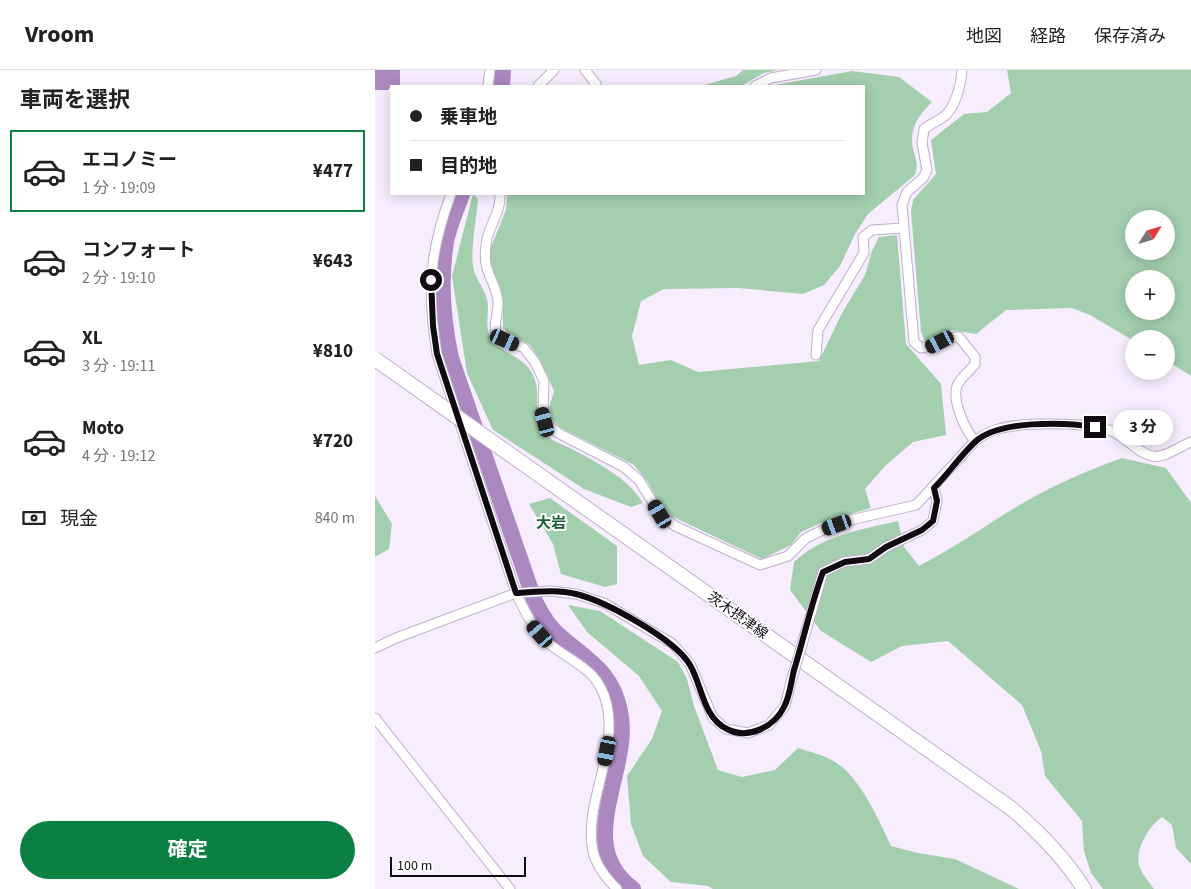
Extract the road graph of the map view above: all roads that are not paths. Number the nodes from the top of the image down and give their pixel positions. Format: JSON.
{"nodes":[{"id":1,"x":490,"y":70,"type":"edge"},
{"id":2,"x":555,"y":70,"type":"edge"},
{"id":3,"x":585,"y":70,"type":"edge"},
{"id":4,"x":816,"y":70,"type":"edge"},
{"id":5,"x":962,"y":70,"type":"edge"},
{"id":6,"x":489,"y":85,"type":"edge"},
{"id":7,"x":539,"y":85,"type":"edge"},
{"id":8,"x":596,"y":85,"type":"edge"},
{"id":9,"x":757,"y":85,"type":"edge"},
{"id":10,"x":451,"y":195,"type":"edge"},
{"id":11,"x":500,"y":195,"type":"edge"},
{"id":12,"x":903,"y":228,"type":"junction"},
{"id":13,"x":816,"y":355,"type":"dead end"},
{"id":14,"x":375,"y":359,"type":"edge"},
{"id":15,"x":375,"y":367,"type":"edge"},
{"id":16,"x":427,"y":395,"type":"junction"},
{"id":17,"x":975,"y":441,"type":"junction"},
{"id":18,"x":1191,"y":442,"type":"edge"},
{"id":19,"x":934,"y":488,"type":"junction"},
{"id":20,"x":519,"y":593,"type":"junction"},
{"id":21,"x":375,"y":648,"type":"edge"},
{"id":22,"x":375,"y":718,"type":"edge"},
{"id":23,"x":510,"y":889,"type":"edge"},
{"id":24,"x":617,"y":889,"type":"edge"},
{"id":25,"x":1084,"y":889,"type":"edge"}],
"edges":[{"from":1,"to":6,"type":"street"},
{"from":2,"to":7,"type":"street"},
{"from":3,"to":8,"type":"street"},
{"from":4,"to":9,"type":"street"},
{"from":5,"to":12,"type":"street"},
{"from":10,"to":20,"type":"street"},
{"from":11,"to":19,"type":"street"},
{"from":12,"to":13,"type":"street"},
{"from":12,"to":17,"type":"street"},
{"from":14,"to":16,"type":"main road","name":"茨木摂津線","bridge":true},
{"from":15,"to":16,"type":"main road","bridge":true},
{"from":16,"to":25,"type":"main road","name":"茨木摂津線","bridge":true},
{"from":17,"to":18,"type":"street"},
{"from":17,"to":19,"type":"street"},
{"from":19,"to":20,"type":"street","bridge":true},
{"from":20,"to":21,"type":"street"},
{"from":20,"to":24,"type":"street"},
{"from":22,"to":23,"type":"street"}]}
